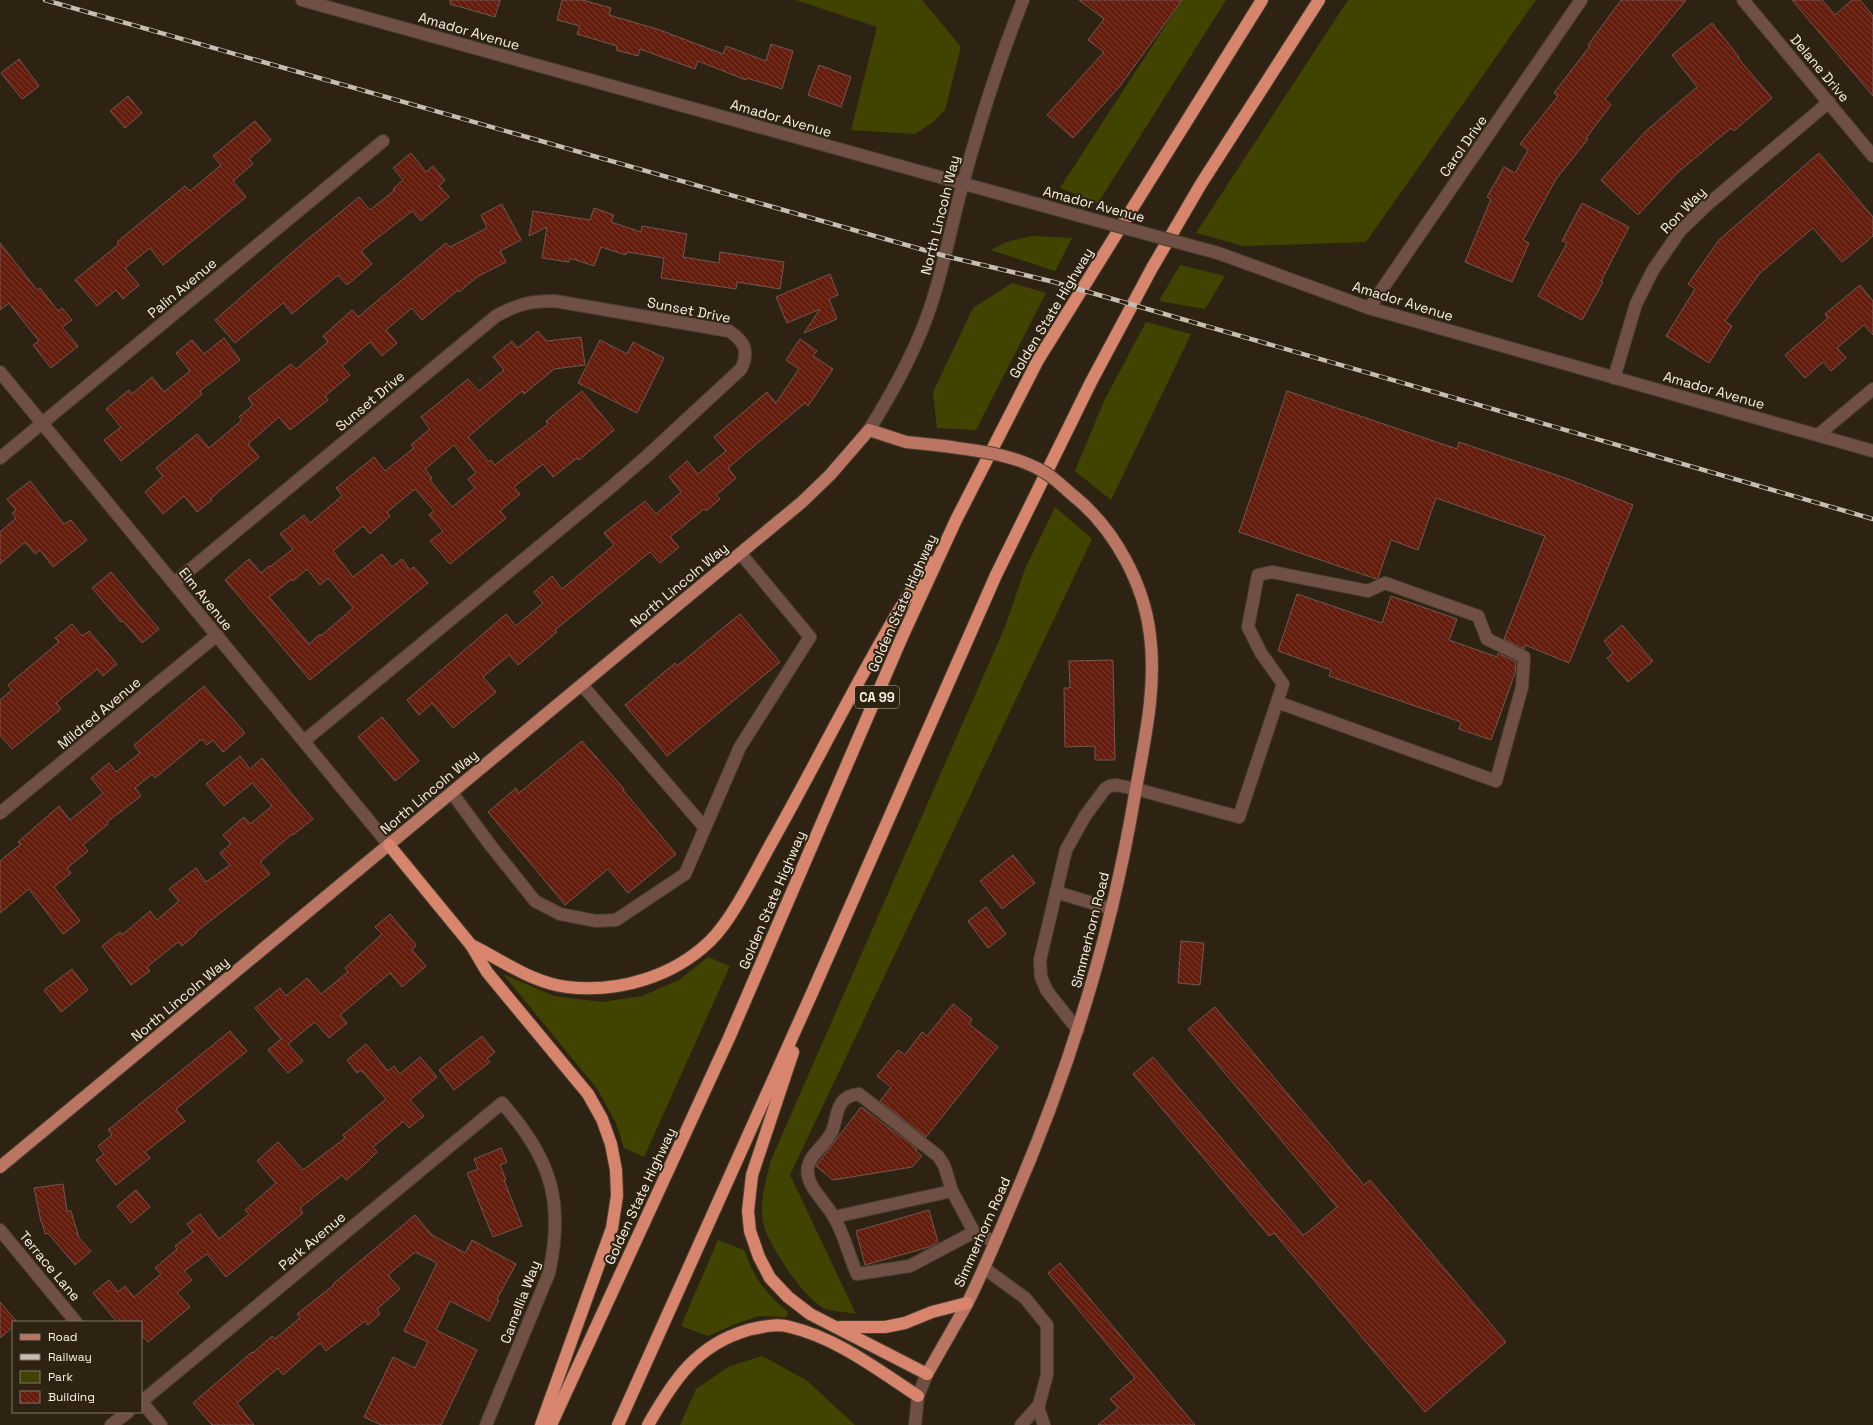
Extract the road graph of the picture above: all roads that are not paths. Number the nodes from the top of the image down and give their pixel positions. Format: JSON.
{"nodes":[{"id":1,"x":302,"y":0,"type":"edge"},
{"id":2,"x":1024,"y":0,"type":"edge"},
{"id":3,"x":1262,"y":0,"type":"edge"},
{"id":4,"x":1319,"y":0,"type":"edge"},
{"id":5,"x":1581,"y":0,"type":"edge"},
{"id":6,"x":1743,"y":0,"type":"edge"},
{"id":7,"x":1829,"y":102,"type":"junction"},
{"id":8,"x":383,"y":141,"type":"dead end"},
{"id":9,"x":1873,"y":156,"type":"edge"},
{"id":10,"x":962,"y":184,"type":"junction"},
{"id":11,"x":1369,"y":308,"type":"junction"},
{"id":12,"x":0,"y":372,"type":"edge"},
{"id":13,"x":1614,"y":378,"type":"junction"},
{"id":14,"x":1873,"y":389,"type":"edge"},
{"id":15,"x":42,"y":423,"type":"junction"},
{"id":16,"x":869,"y":430,"type":"junction"},
{"id":17,"x":1818,"y":435,"type":"junction"},
{"id":18,"x":1873,"y":451,"type":"edge"},
{"id":19,"x":0,"y":458,"type":"edge"},
{"id":20,"x":956,"y":520,"type":"junction"},
{"id":21,"x":741,"y":554,"type":"junction"},
{"id":22,"x":174,"y":583,"type":"junction"},
{"id":23,"x":217,"y":635,"type":"junction"},
{"id":24,"x":582,"y":684,"type":"junction"},
{"id":25,"x":1277,"y":702,"type":"junction"},
{"id":26,"x":304,"y":741,"type":"junction"},
{"id":27,"x":1136,"y":789,"type":"junction"},
{"id":28,"x":452,"y":793,"type":"junction"},
{"id":29,"x":0,"y":813,"type":"edge"},
{"id":30,"x":705,"y":828,"type":"junction"},
{"id":31,"x":389,"y":845,"type":"junction"},
{"id":32,"x":1056,"y":892,"type":"junction"},
{"id":33,"x":1112,"y":909,"type":"junction"},
{"id":34,"x":471,"y":945,"type":"junction"},
{"id":35,"x":812,"y":993,"type":"junction"},
{"id":36,"x":1078,"y":1030,"type":"junction"},
{"id":37,"x":502,"y":1103,"type":"joint"},
{"id":38,"x":0,"y":1167,"type":"edge"},
{"id":39,"x":952,"y":1191,"type":"junction"},
{"id":40,"x":834,"y":1217,"type":"junction"},
{"id":41,"x":0,"y":1230,"type":"edge"},
{"id":42,"x":974,"y":1232,"type":"junction"},
{"id":43,"x":995,"y":1242,"type":"junction"},
{"id":44,"x":984,"y":1268,"type":"junction"},
{"id":45,"x":967,"y":1303,"type":"junction"},
{"id":46,"x":75,"y":1321,"type":"edge"},
{"id":47,"x":834,"y":1326,"type":"junction"},
{"id":48,"x":927,"y":1374,"type":"junction"},
{"id":49,"x":918,"y":1396,"type":"junction"},
{"id":50,"x":142,"y":1400,"type":"edge"},
{"id":51,"x":142,"y":1402,"type":"edge"},
{"id":52,"x":1039,"y":1405,"type":"junction"},
{"id":53,"x":127,"y":1413,"type":"edge"},
{"id":54,"x":111,"y":1425,"type":"edge"},
{"id":55,"x":161,"y":1425,"type":"edge"},
{"id":56,"x":486,"y":1425,"type":"edge"},
{"id":57,"x":541,"y":1425,"type":"edge"},
{"id":58,"x":551,"y":1425,"type":"edge"},
{"id":59,"x":618,"y":1425,"type":"edge"},
{"id":60,"x":648,"y":1425,"type":"edge"},
{"id":61,"x":915,"y":1425,"type":"edge"},
{"id":62,"x":1021,"y":1425,"type":"edge"},
{"id":63,"x":1044,"y":1425,"type":"edge"}],
"edges":[{"from":1,"to":10,"type":"street","name":"Amador Avenue"},
{"from":2,"to":10,"type":"street","name":"North Lincoln Way"},
{"from":3,"to":20,"type":"highway","name":"Golden State Highway","number":"CA 99"},
{"from":4,"to":35,"type":"highway"},
{"from":5,"to":11,"type":"street","name":"Carol Drive"},
{"from":6,"to":7,"type":"street","name":"Delane Drive"},
{"from":7,"to":9,"type":"street","name":"Delane Drive"},
{"from":7,"to":13,"type":"street","name":"Ron Way"},
{"from":8,"to":15,"type":"street","name":"Palin Avenue"},
{"from":10,"to":11,"type":"street","name":"Amador Avenue","bridge":true},
{"from":10,"to":16,"type":"street","name":"North Lincoln Way"},
{"from":11,"to":13,"type":"street","name":"Amador Avenue"},
{"from":12,"to":15,"type":"street","name":"Elm Avenue"},
{"from":13,"to":17,"type":"street","name":"Amador Avenue"},
{"from":14,"to":17,"type":"street"},
{"from":15,"to":19,"type":"street","name":"Palin Avenue"},
{"from":15,"to":22,"type":"street","name":"Elm Avenue"},
{"from":16,"to":21,"type":"main road","name":"North Lincoln Way"},
{"from":16,"to":27,"type":"main road","name":"Simmerhorn Road","bridge":true},
{"from":17,"to":18,"type":"street","name":"Amador Avenue"},
{"from":20,"to":34,"type":"highway"},
{"from":20,"to":58,"type":"highway","name":"Golden State Highway","number":"CA 99"},
{"from":21,"to":24,"type":"main road","name":"North Lincoln Way"},
{"from":21,"to":30,"type":"street"},
{"from":22,"to":23,"type":"street","name":"Elm Avenue"},
{"from":22,"to":26,"type":"street","name":"Sunset Drive"},
{"from":23,"to":26,"type":"street","name":"Elm Avenue"},
{"from":23,"to":29,"type":"street","name":"Mildred Avenue"},
{"from":24,"to":28,"type":"main road","name":"North Lincoln Way"},
{"from":24,"to":30,"type":"street"},
{"from":25,"to":25,"type":"street"},
{"from":25,"to":27,"type":"street"},
{"from":26,"to":31,"type":"street","name":"Elm Avenue"},
{"from":27,"to":32,"type":"street"},
{"from":27,"to":33,"type":"main road","name":"Simmerhorn Road"},
{"from":28,"to":30,"type":"street"},
{"from":28,"to":31,"type":"main road","name":"North Lincoln Way"},
{"from":31,"to":34,"type":"highway"},
{"from":31,"to":38,"type":"main road","name":"North Lincoln Way"},
{"from":32,"to":33,"type":"street"},
{"from":32,"to":36,"type":"street"},
{"from":33,"to":36,"type":"main road","name":"Simmerhorn Road"},
{"from":34,"to":57,"type":"highway"},
{"from":35,"to":47,"type":"highway"},
{"from":35,"to":59,"type":"highway"},
{"from":36,"to":43,"type":"main road","name":"Simmerhorn Road"},
{"from":37,"to":50,"type":"street","name":"Park Avenue"},
{"from":37,"to":56,"type":"street","name":"Camellia Way"},
{"from":39,"to":40,"type":"street"},
{"from":39,"to":40,"type":"street"},
{"from":39,"to":42,"type":"street"},
{"from":40,"to":42,"type":"street"},
{"from":41,"to":46,"type":"street","name":"Terrace Lane"},
{"from":42,"to":43,"type":"street"},
{"from":43,"to":44,"type":"main road","name":"Simmerhorn Road"},
{"from":44,"to":45,"type":"main road","name":"Simmerhorn Road"},
{"from":44,"to":52,"type":"street"},
{"from":45,"to":47,"type":"highway"},
{"from":45,"to":48,"type":"main road","name":"Simmerhorn Road"},
{"from":47,"to":48,"type":"highway"},
{"from":48,"to":49,"type":"street","name":"Simmerhorn Road"},
{"from":49,"to":60,"type":"highway"},
{"from":49,"to":61,"type":"street","name":"Simmerhorn Road"},
{"from":51,"to":55,"type":"street"},
{"from":52,"to":62,"type":"street"},
{"from":52,"to":63,"type":"street"},
{"from":53,"to":54,"type":"street"}]}
